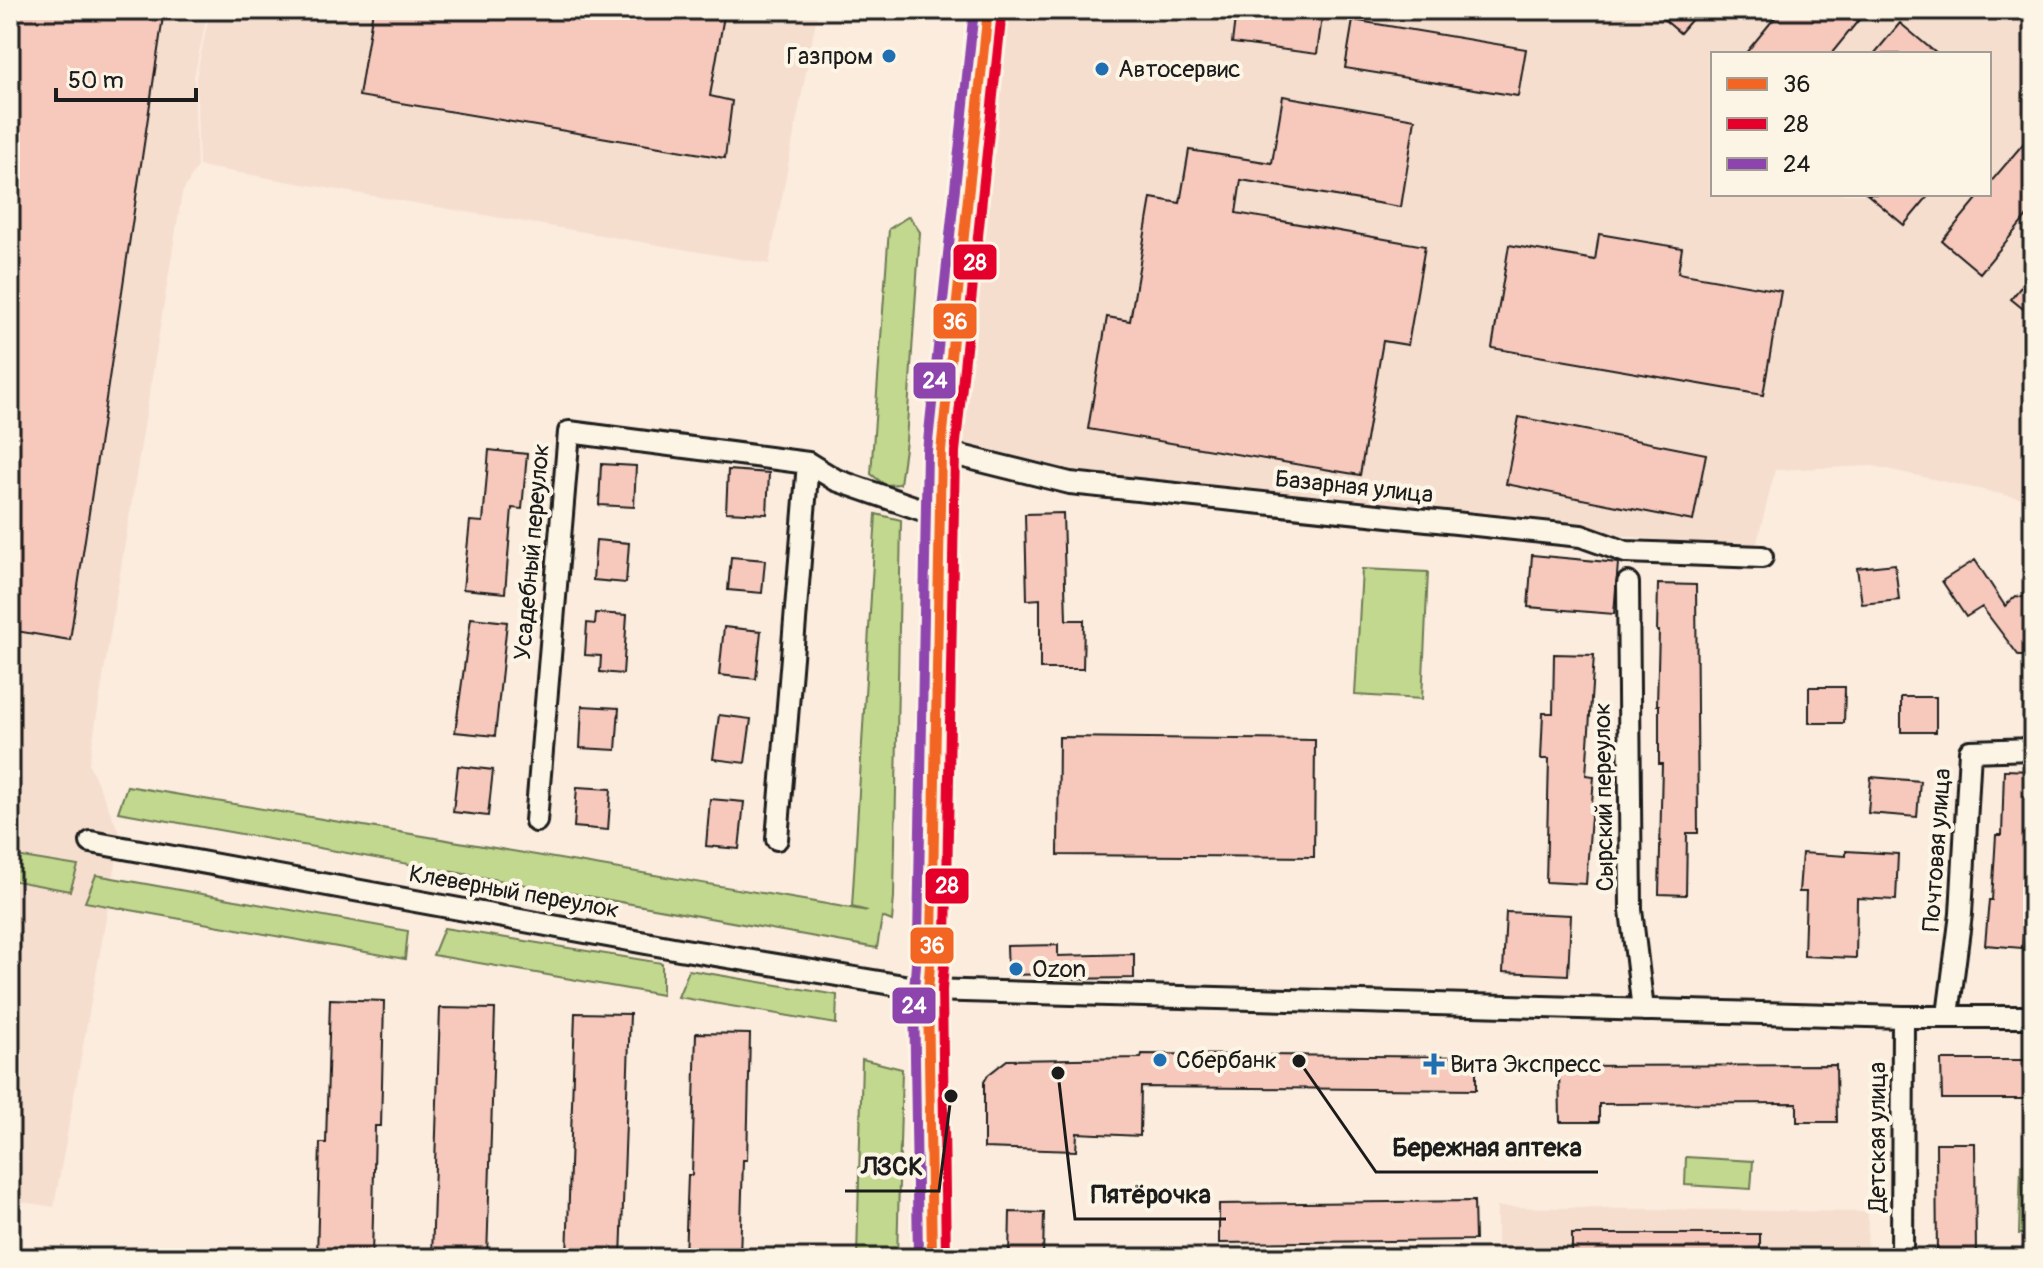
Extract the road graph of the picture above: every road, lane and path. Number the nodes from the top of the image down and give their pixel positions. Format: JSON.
{"nodes":[{"id":1,"x":988,"y":10,"type":"edge"},
{"id":2,"x":941,"y":451,"type":"junction"},
{"id":3,"x":808,"y":463,"type":"junction"},
{"id":4,"x":940,"y":516,"type":"junction"},
{"id":5,"x":1762,"y":557,"type":"dead end"},
{"id":6,"x":1628,"y":583,"type":"dead end"},
{"id":7,"x":2033,"y":749,"type":"edge"},
{"id":8,"x":536,"y":821,"type":"dead end"},
{"id":9,"x":777,"y":839,"type":"dead end"},
{"id":10,"x":91,"y":842,"type":"dead end"},
{"id":11,"x":928,"y":990,"type":"junction"},
{"id":12,"x":1643,"y":1010,"type":"junction"},
{"id":13,"x":1948,"y":1015,"type":"junction"},
{"id":14,"x":1903,"y":1017,"type":"junction"},
{"id":15,"x":2033,"y":1017,"type":"edge"},
{"id":16,"x":932,"y":1258,"type":"edge"},
{"id":17,"x":1902,"y":1258,"type":"edge"}],
"edges":[{"from":1,"to":2,"type":"street"},
{"from":2,"to":4,"type":"street"},
{"from":2,"to":5,"type":"street","name":"Базарная улица"},
{"from":3,"to":4,"type":"street","name":"Усадебный переулок"},
{"from":3,"to":8,"type":"street","name":"Усадебный переулок"},
{"from":3,"to":9,"type":"street"},
{"from":4,"to":11,"type":"street"},
{"from":6,"to":12,"type":"street","name":"Сырский переулок"},
{"from":7,"to":13,"type":"street","name":"Почтовая улица"},
{"from":10,"to":11,"type":"street","name":"Клеверный переулок"},
{"from":11,"to":12,"type":"street","name":"Клеверный переулок"},
{"from":11,"to":16,"type":"street"},
{"from":12,"to":14,"type":"street","name":"Клеверный переулок"},
{"from":13,"to":14,"type":"street","name":"Клеверный переулок"},
{"from":13,"to":15,"type":"street","name":"Клеверный переулок"},
{"from":14,"to":17,"type":"street","name":"Детская улица"}]}
